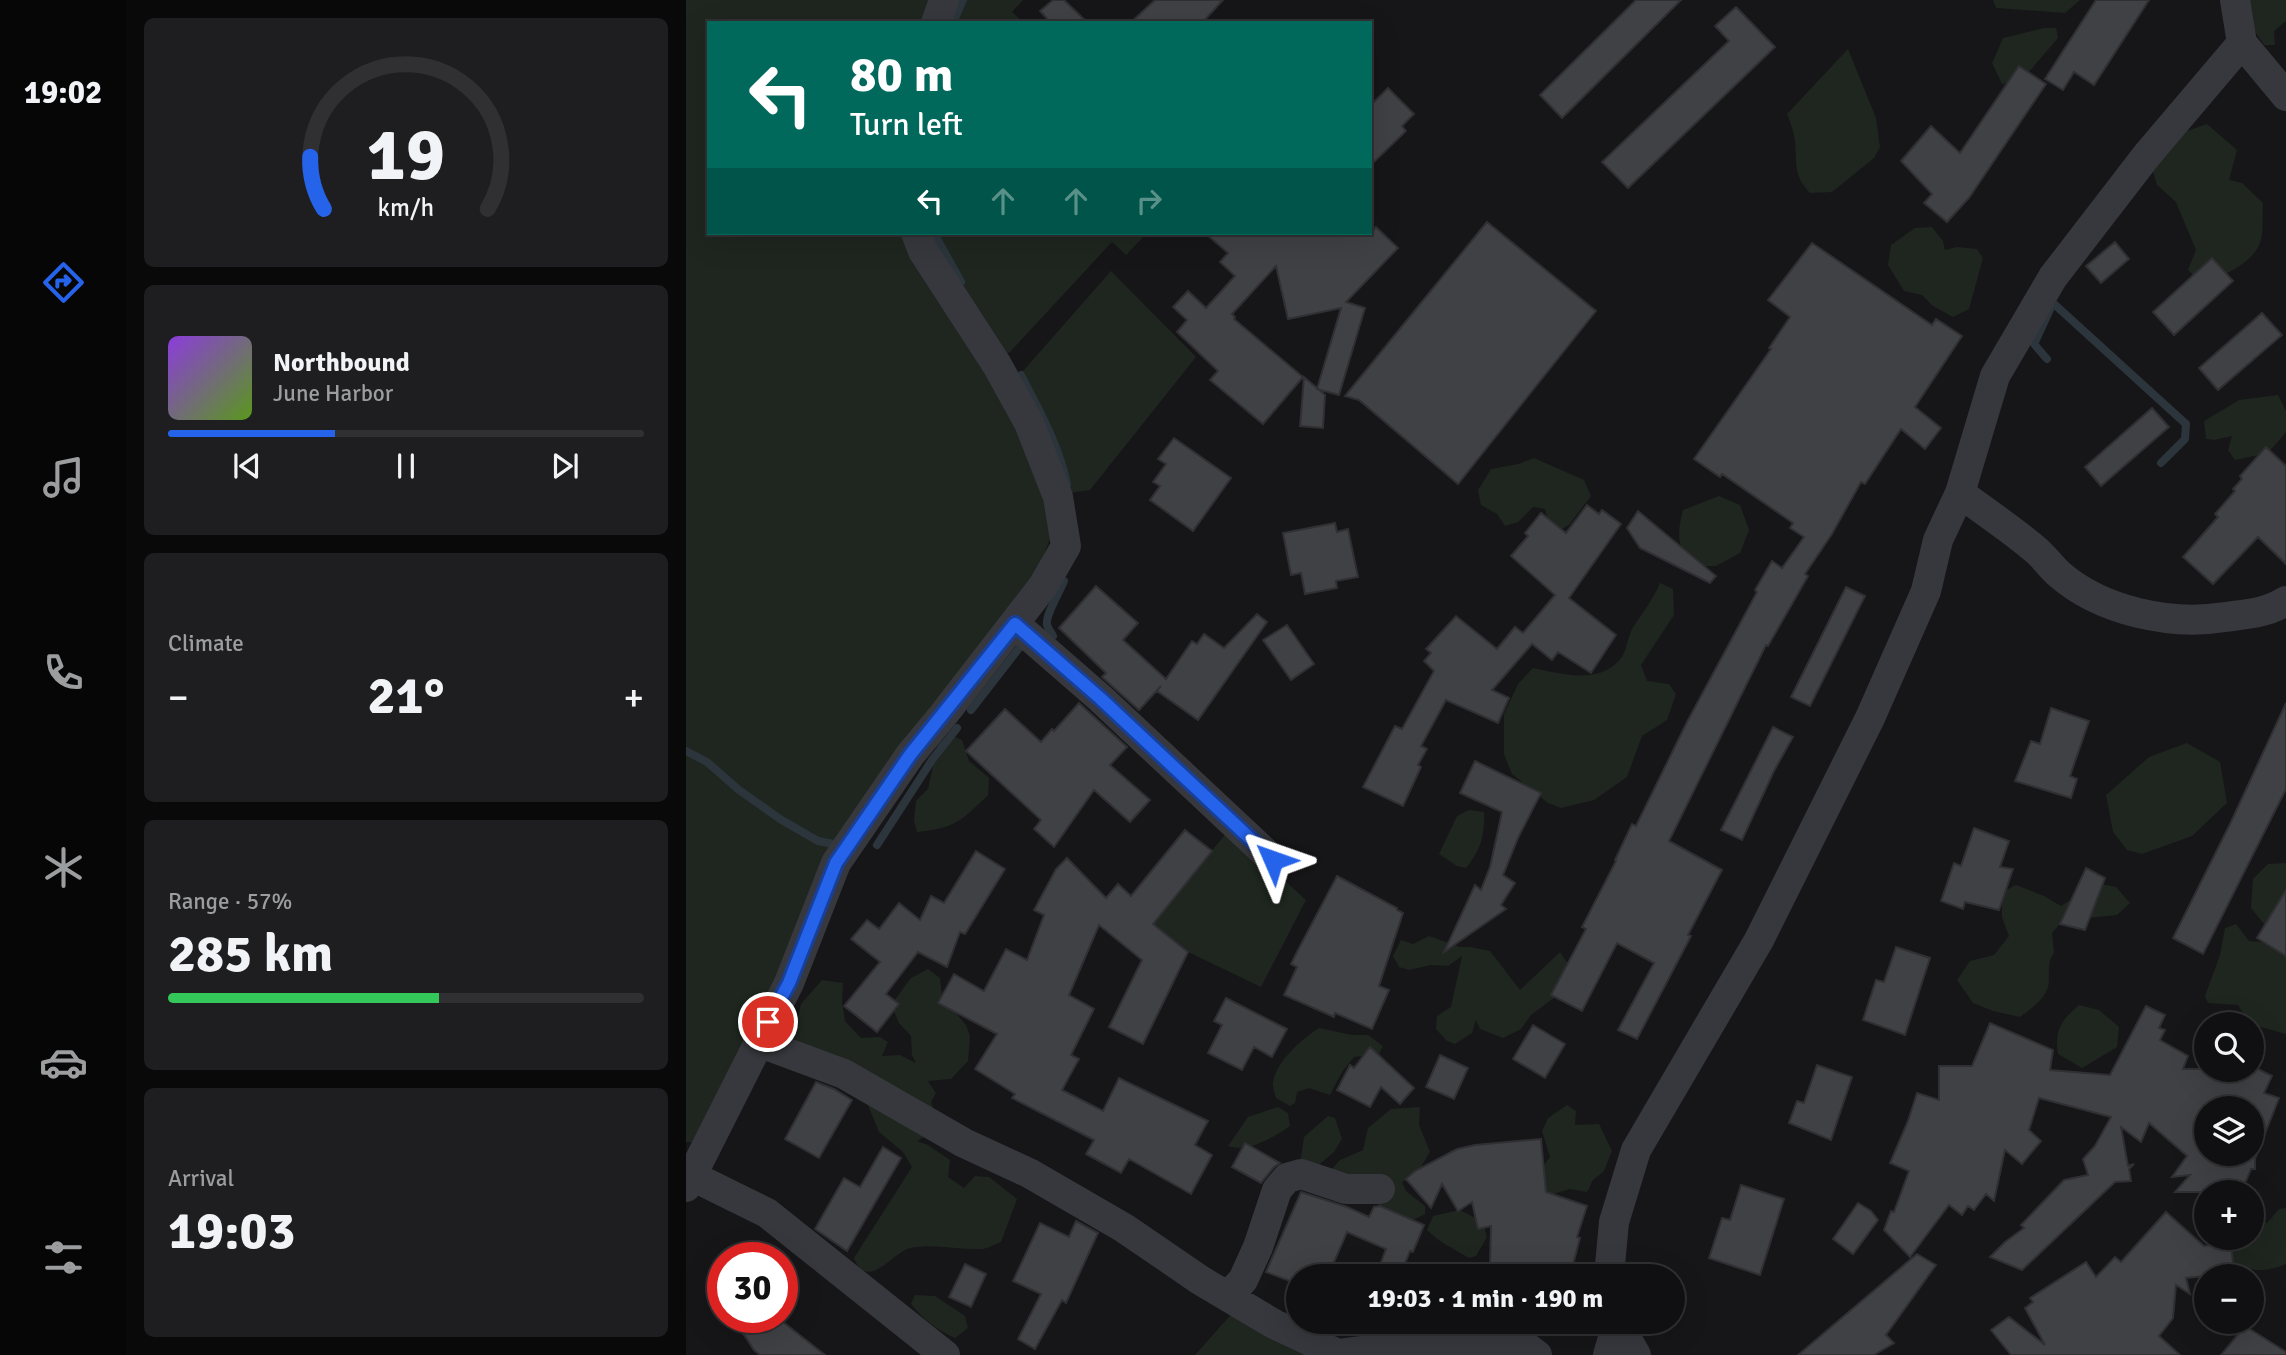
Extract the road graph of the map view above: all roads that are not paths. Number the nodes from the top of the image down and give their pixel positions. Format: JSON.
{"nodes":[{"id":1,"x":944,"y":0,"type":"edge"},
{"id":2,"x":2235,"y":0,"type":"edge"},
{"id":3,"x":937,"y":21,"type":"edge"},
{"id":4,"x":2242,"y":44,"type":"junction"},
{"id":5,"x":2286,"y":96,"type":"edge"},
{"id":6,"x":917,"y":235,"type":"edge"},
{"id":7,"x":1960,"y":492,"type":"junction"},
{"id":8,"x":2286,"y":601,"type":"edge"},
{"id":9,"x":1015,"y":624,"type":"junction"},
{"id":10,"x":1273,"y":860,"type":"dead end"},
{"id":11,"x":758,"y":1042,"type":"junction"},
{"id":12,"x":689,"y":1181,"type":"edge"},
{"id":13,"x":1380,"y":1189,"type":"dead end"},
{"id":14,"x":1610,"y":1264,"type":"edge"},
{"id":15,"x":1228,"y":1296,"type":"junction"},
{"id":16,"x":1614,"y":1334,"type":"edge"},
{"id":17,"x":1625,"y":1334,"type":"edge"},
{"id":18,"x":945,"y":1355,"type":"edge"},
{"id":19,"x":1338,"y":1355,"type":"edge"},
{"id":20,"x":1536,"y":1355,"type":"edge"},
{"id":21,"x":1608,"y":1355,"type":"edge"},
{"id":22,"x":1636,"y":1355,"type":"edge"}],
"edges":[{"from":1,"to":3,"type":"street"},
{"from":2,"to":4,"type":"street"},
{"from":4,"to":5,"type":"street"},
{"from":4,"to":7,"type":"street"},
{"from":6,"to":9,"type":"street"},
{"from":7,"to":8,"type":"street"},
{"from":7,"to":14,"type":"street"},
{"from":9,"to":10,"type":"street"},
{"from":9,"to":11,"type":"street"},
{"from":11,"to":12,"type":"street"},
{"from":11,"to":15,"type":"street"},
{"from":12,"to":18,"type":"street"},
{"from":13,"to":15,"type":"street"},
{"from":15,"to":19,"type":"street"},
{"from":16,"to":21,"type":"street"},
{"from":17,"to":22,"type":"street"},
{"from":19,"to":20,"type":"street"}]}
